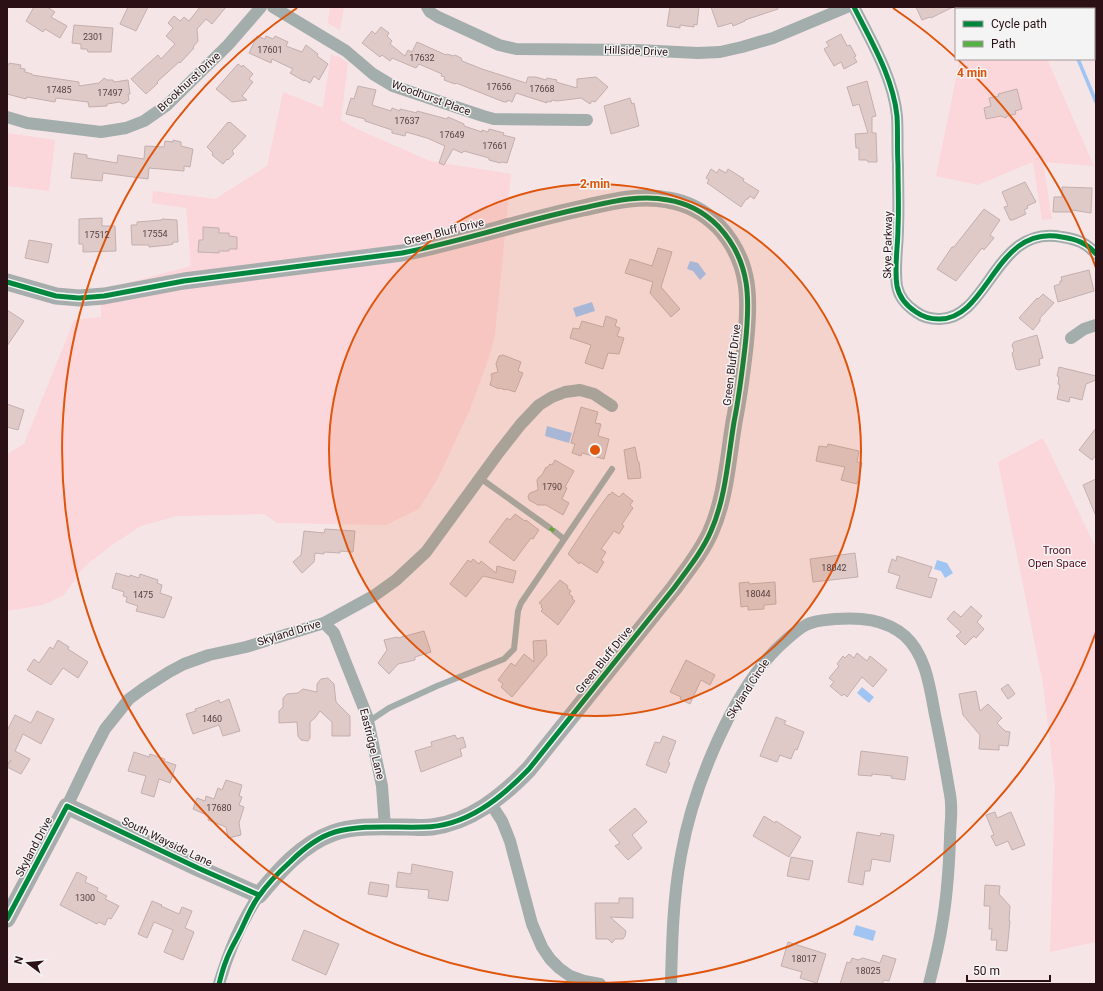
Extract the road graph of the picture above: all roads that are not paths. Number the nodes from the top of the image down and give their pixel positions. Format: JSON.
{"nodes":[{"id":1,"x":261,"y":7,"type":"edge"},
{"id":2,"x":273,"y":7,"type":"edge"},
{"id":3,"x":426,"y":7,"type":"edge"},
{"id":4,"x":848,"y":7,"type":"edge"},
{"id":5,"x":854,"y":7,"type":"edge"},
{"id":6,"x":7,"y":117,"type":"edge"},
{"id":7,"x":587,"y":120,"type":"dead end"},
{"id":8,"x":1096,"y":254,"type":"edge"},
{"id":9,"x":7,"y":282,"type":"edge"},
{"id":10,"x":1096,"y":325,"type":"edge"},
{"id":11,"x":1070,"y":338,"type":"dead end"},
{"id":12,"x":612,"y":406,"type":"dead end"},
{"id":13,"x":612,"y":469,"type":"dead end"},
{"id":14,"x":480,"y":478,"type":"junction"},
{"id":15,"x":564,"y":538,"type":"junction"},
{"id":16,"x":324,"y":623,"type":"junction"},
{"id":17,"x":368,"y":722,"type":"junction"},
{"id":18,"x":491,"y":804,"type":"junction"},
{"id":19,"x":67,"y":806,"type":"junction"},
{"id":20,"x":385,"y":827,"type":"junction"},
{"id":21,"x":259,"y":895,"type":"junction"},
{"id":22,"x":7,"y":919,"type":"edge"},
{"id":23,"x":219,"y":984,"type":"edge"},
{"id":24,"x":600,"y":984,"type":"edge"},
{"id":25,"x":672,"y":984,"type":"edge"},
{"id":26,"x":929,"y":984,"type":"edge"}],
"edges":[{"from":1,"to":6,"type":"street","name":"Brookhurst Drive"},
{"from":2,"to":7,"type":"street","name":"Woodhurst Place"},
{"from":3,"to":4,"type":"street","name":"Hillside Drive"},
{"from":5,"to":8,"type":"street","name":"Skye Parkway"},
{"from":9,"to":18,"type":"street","name":"Green Bluff Drive"},
{"from":10,"to":11,"type":"street"},
{"from":12,"to":14,"type":"street","name":"Skyland Drive"},
{"from":13,"to":15,"type":"lane"},
{"from":14,"to":15,"type":"lane"},
{"from":14,"to":16,"type":"street","name":"Skyland Drive"},
{"from":15,"to":17,"type":"lane"},
{"from":16,"to":17,"type":"street","name":"Eastridge Lane"},
{"from":16,"to":19,"type":"street","name":"Skyland Drive"},
{"from":17,"to":20,"type":"street","name":"Eastridge Lane"},
{"from":18,"to":20,"type":"street","name":"Green Bluff Drive"},
{"from":18,"to":24,"type":"street"},
{"from":19,"to":21,"type":"street","name":"South Wayside Lane"},
{"from":19,"to":22,"type":"street","name":"Skyland Drive"},
{"from":20,"to":21,"type":"street","name":"Green Bluff Drive"},
{"from":21,"to":23,"type":"street","name":"Green Bluff Drive"},
{"from":25,"to":26,"type":"street","name":"Skyland Circle"}]}
